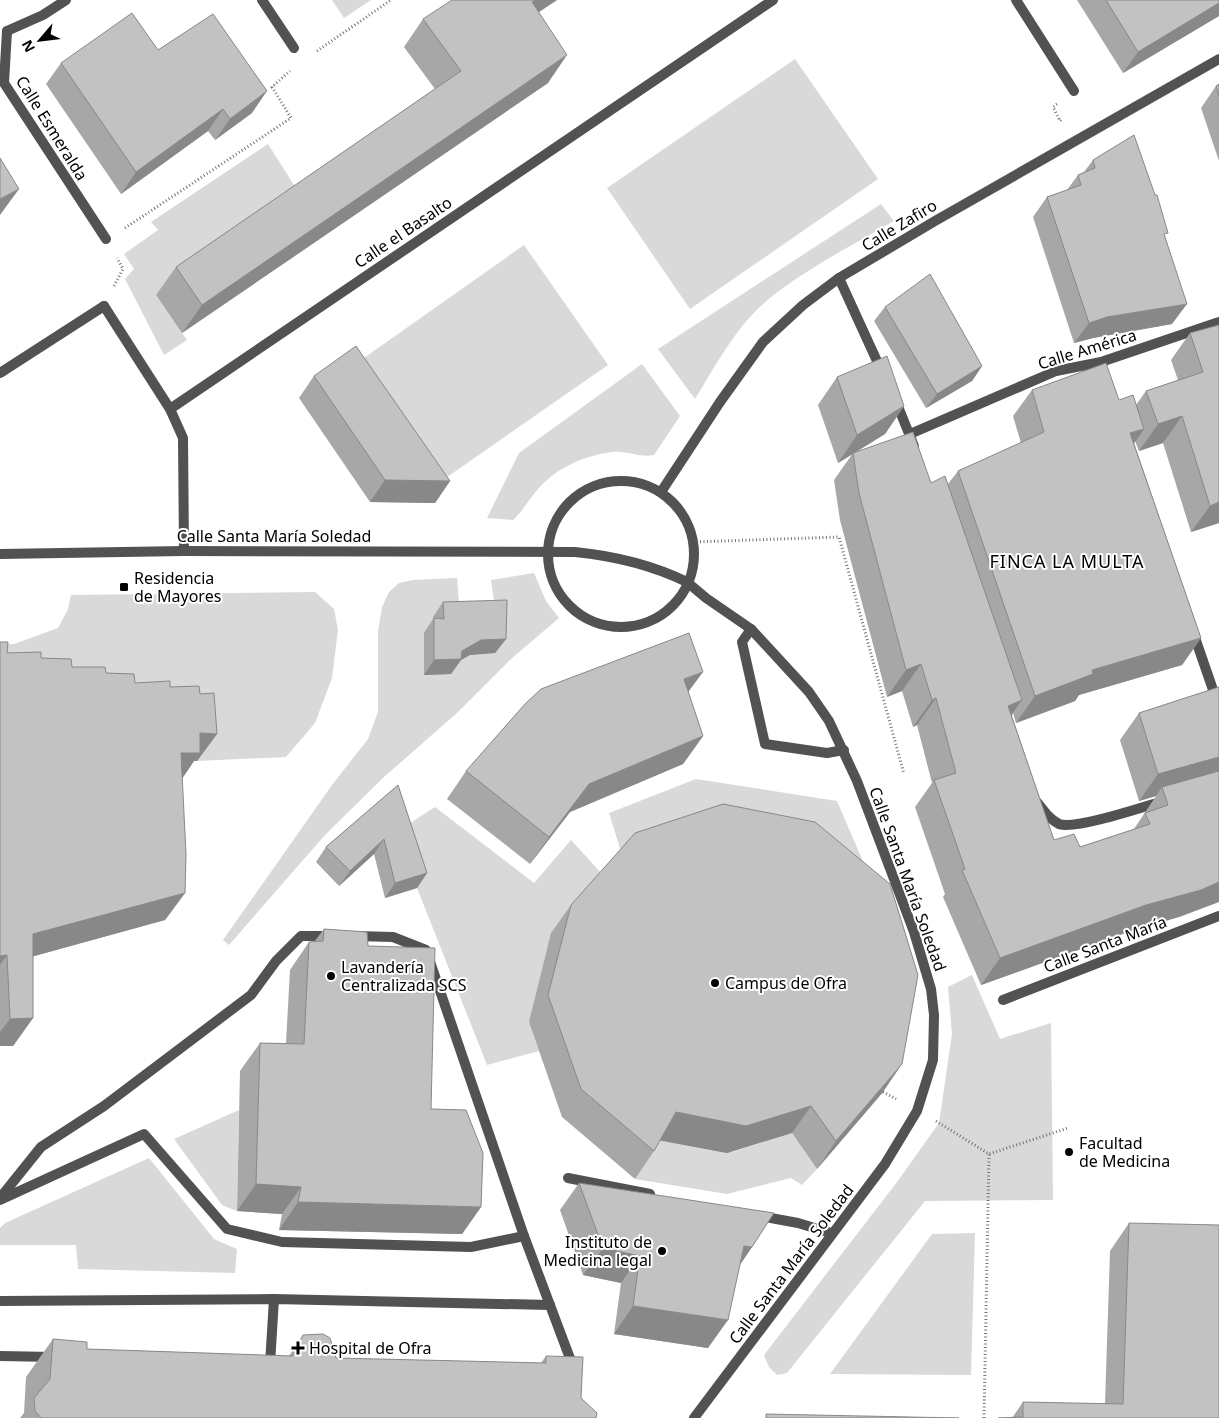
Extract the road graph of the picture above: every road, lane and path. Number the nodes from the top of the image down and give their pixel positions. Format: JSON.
{"nodes":[{"id":1,"x":66,"y":0,"type":"edge"},
{"id":2,"x":262,"y":0,"type":"edge"},
{"id":3,"x":391,"y":0,"type":"edge"},
{"id":4,"x":773,"y":0,"type":"edge"},
{"id":5,"x":1016,"y":0,"type":"edge"},
{"id":6,"x":4,"y":30,"type":"edge"},
{"id":7,"x":294,"y":48,"type":"joint"},
{"id":8,"x":1219,"y":59,"type":"edge"},
{"id":9,"x":304,"y":60,"type":"junction"},
{"id":10,"x":1074,"y":91,"type":"dead end"},
{"id":11,"x":106,"y":239,"type":"junction"},
{"id":12,"x":839,"y":278,"type":"junction"},
{"id":13,"x":104,"y":306,"type":"junction"},
{"id":14,"x":1219,"y":322,"type":"edge"},
{"id":15,"x":0,"y":373,"type":"edge"},
{"id":16,"x":170,"y":409,"type":"junction"},
{"id":17,"x":910,"y":434,"type":"junction"},
{"id":18,"x":917,"y":453,"type":"edge"},
{"id":19,"x":661,"y":492,"type":"junction"},
{"id":20,"x":693,"y":542,"type":"junction"},
{"id":21,"x":184,"y":551,"type":"junction"},
{"id":22,"x":548,"y":553,"type":"junction"},
{"id":23,"x":0,"y":554,"type":"edge"},
{"id":24,"x":687,"y":582,"type":"junction"},
{"id":25,"x":1190,"y":623,"type":"edge"},
{"id":26,"x":751,"y":629,"type":"junction"},
{"id":27,"x":1219,"y":707,"type":"edge"},
{"id":28,"x":844,"y":750,"type":"junction"},
{"id":29,"x":904,"y":774,"type":"dead end"},
{"id":30,"x":1035,"y":796,"type":"edge"},
{"id":31,"x":1173,"y":799,"type":"edge"},
{"id":32,"x":1219,"y":916,"type":"edge"},
{"id":33,"x":1003,"y":1000,"type":"dead end"},
{"id":34,"x":1068,"y":1128,"type":"dead end"},
{"id":35,"x":957,"y":1133,"type":"dead end"},
{"id":36,"x":989,"y":1154,"type":"junction"},
{"id":37,"x":568,"y":1178,"type":"dead end"},
{"id":38,"x":664,"y":1197,"type":"edge"},
{"id":39,"x":0,"y":1199,"type":"edge"},
{"id":40,"x":750,"y":1214,"type":"edge"},
{"id":41,"x":831,"y":1233,"type":"junction"},
{"id":42,"x":524,"y":1236,"type":"junction"},
{"id":43,"x":274,"y":1299,"type":"junction"},
{"id":44,"x":0,"y":1301,"type":"edge"},
{"id":45,"x":550,"y":1305,"type":"junction"},
{"id":46,"x":0,"y":1356,"type":"edge"},
{"id":47,"x":68,"y":1358,"type":"edge"},
{"id":48,"x":270,"y":1364,"type":"edge"},
{"id":49,"x":572,"y":1375,"type":"edge"},
{"id":50,"x":694,"y":1418,"type":"edge"},
{"id":51,"x":984,"y":1418,"type":"edge"}],
"edges":[{"from":1,"to":6,"type":"street"},
{"from":2,"to":7,"type":"street"},
{"from":3,"to":9,"type":"path"},
{"from":4,"to":16,"type":"street","name":"Calle el Basalto"},
{"from":5,"to":10,"type":"street"},
{"from":6,"to":11,"type":"street","name":"Calle Esmeralda"},
{"from":7,"to":9,"type":"path"},
{"from":8,"to":12,"type":"street","name":"Calle Zafiro"},
{"from":9,"to":11,"type":"path"},
{"from":11,"to":13,"type":"path"},
{"from":12,"to":17,"type":"street"},
{"from":12,"to":19,"type":"street","name":"Calle Zafiro"},
{"from":13,"to":15,"type":"street"},
{"from":13,"to":16,"type":"street"},
{"from":14,"to":17,"type":"street","name":"Calle América"},
{"from":16,"to":21,"type":"street"},
{"from":17,"to":18,"type":"street"},
{"from":19,"to":20,"type":"street"},
{"from":19,"to":22,"type":"street"},
{"from":20,"to":24,"type":"street"},
{"from":20,"to":29,"type":"path"},
{"from":21,"to":22,"type":"street","name":"Calle Santa María Soledad"},
{"from":21,"to":23,"type":"street","name":"Calle Santa María Soledad"},
{"from":22,"to":24,"type":"street","name":"Calle Santa María Soledad"},
{"from":22,"to":24,"type":"street"},
{"from":24,"to":26,"type":"street","name":"Calle Santa María Soledad"},
{"from":25,"to":27,"type":"street"},
{"from":26,"to":28,"type":"street","name":"Calle Santa María Soledad"},
{"from":26,"to":28,"type":"street"},
{"from":28,"to":41,"type":"street","name":"Calle Santa María Soledad"},
{"from":30,"to":31,"type":"street"},
{"from":32,"to":33,"type":"street","name":"Calle Santa María"},
{"from":34,"to":36,"type":"path"},
{"from":35,"to":36,"type":"path"},
{"from":36,"to":51,"type":"path"},
{"from":37,"to":38,"type":"street"},
{"from":39,"to":42,"type":"street"},
{"from":39,"to":42,"type":"street"},
{"from":40,"to":41,"type":"street"},
{"from":41,"to":50,"type":"street","name":"Calle Santa María Soledad"},
{"from":42,"to":45,"type":"street"},
{"from":43,"to":44,"type":"street"},
{"from":43,"to":45,"type":"street"},
{"from":43,"to":48,"type":"street"},
{"from":45,"to":49,"type":"street"},
{"from":46,"to":47,"type":"street"}]}
